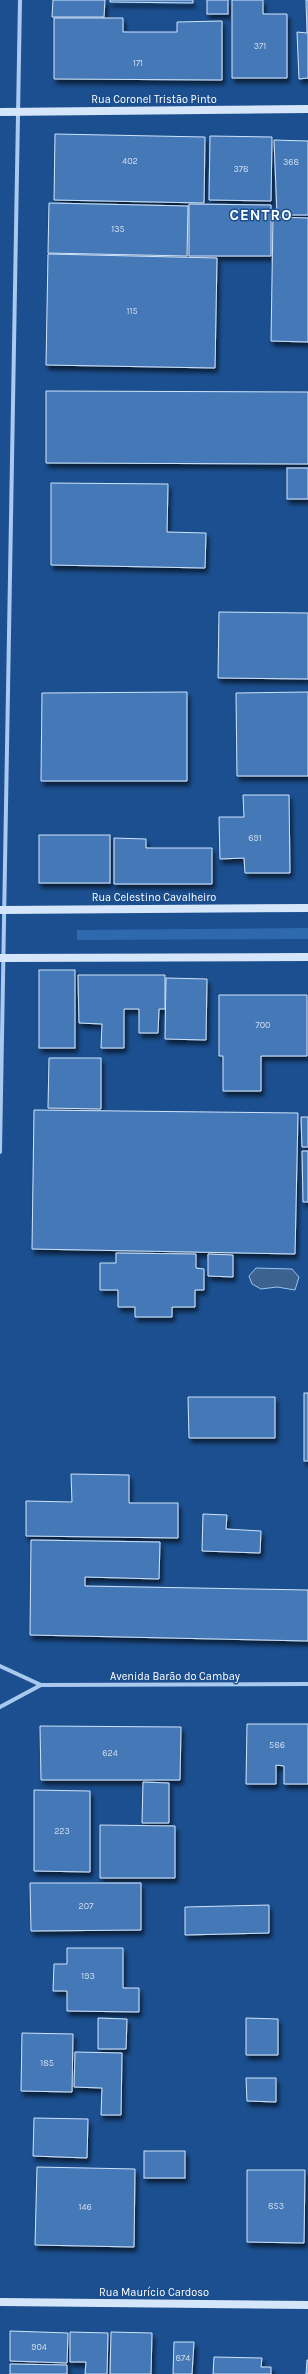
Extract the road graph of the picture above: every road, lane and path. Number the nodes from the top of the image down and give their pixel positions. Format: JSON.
{"nodes":[{"id":1,"x":20,"y":0,"type":"edge"},
{"id":2,"x":308,"y":109,"type":"edge"},
{"id":3,"x":0,"y":112,"type":"edge"},
{"id":4,"x":18,"y":112,"type":"junction"},
{"id":5,"x":308,"y":908,"type":"edge"},
{"id":6,"x":2,"y":910,"type":"edge"},
{"id":7,"x":308,"y":958,"type":"edge"},
{"id":8,"x":2,"y":959,"type":"edge"},
{"id":9,"x":0,"y":1152,"type":"edge"},
{"id":10,"x":0,"y":1666,"type":"edge"},
{"id":11,"x":308,"y":1684,"type":"edge"},
{"id":12,"x":41,"y":1685,"type":"junction"},
{"id":13,"x":0,"y":1707,"type":"edge"},
{"id":14,"x":0,"y":2302,"type":"edge"},
{"id":15,"x":308,"y":2305,"type":"edge"}],
"edges":[{"from":1,"to":4,"type":"street"},
{"from":2,"to":4,"type":"main road","name":"Rua Coronel Tristão Pinto"},
{"from":3,"to":4,"type":"main road","name":"Rua Coronel Tristão Pinto"},
{"from":4,"to":6,"type":"street"},
{"from":5,"to":6,"type":"main road","name":"Rua Celestino Cavalheiro"},
{"from":6,"to":8,"type":"street"},
{"from":7,"to":8,"type":"main road"},
{"from":8,"to":9,"type":"street"},
{"from":10,"to":12,"type":"street","name":"Avenida Barão do Cambay"},
{"from":11,"to":12,"type":"street","name":"Avenida Barão do Cambay"},
{"from":12,"to":13,"type":"street","name":"Avenida Barão do Cambay"},
{"from":14,"to":15,"type":"main road","name":"Rua Maurício Cardoso"}]}
